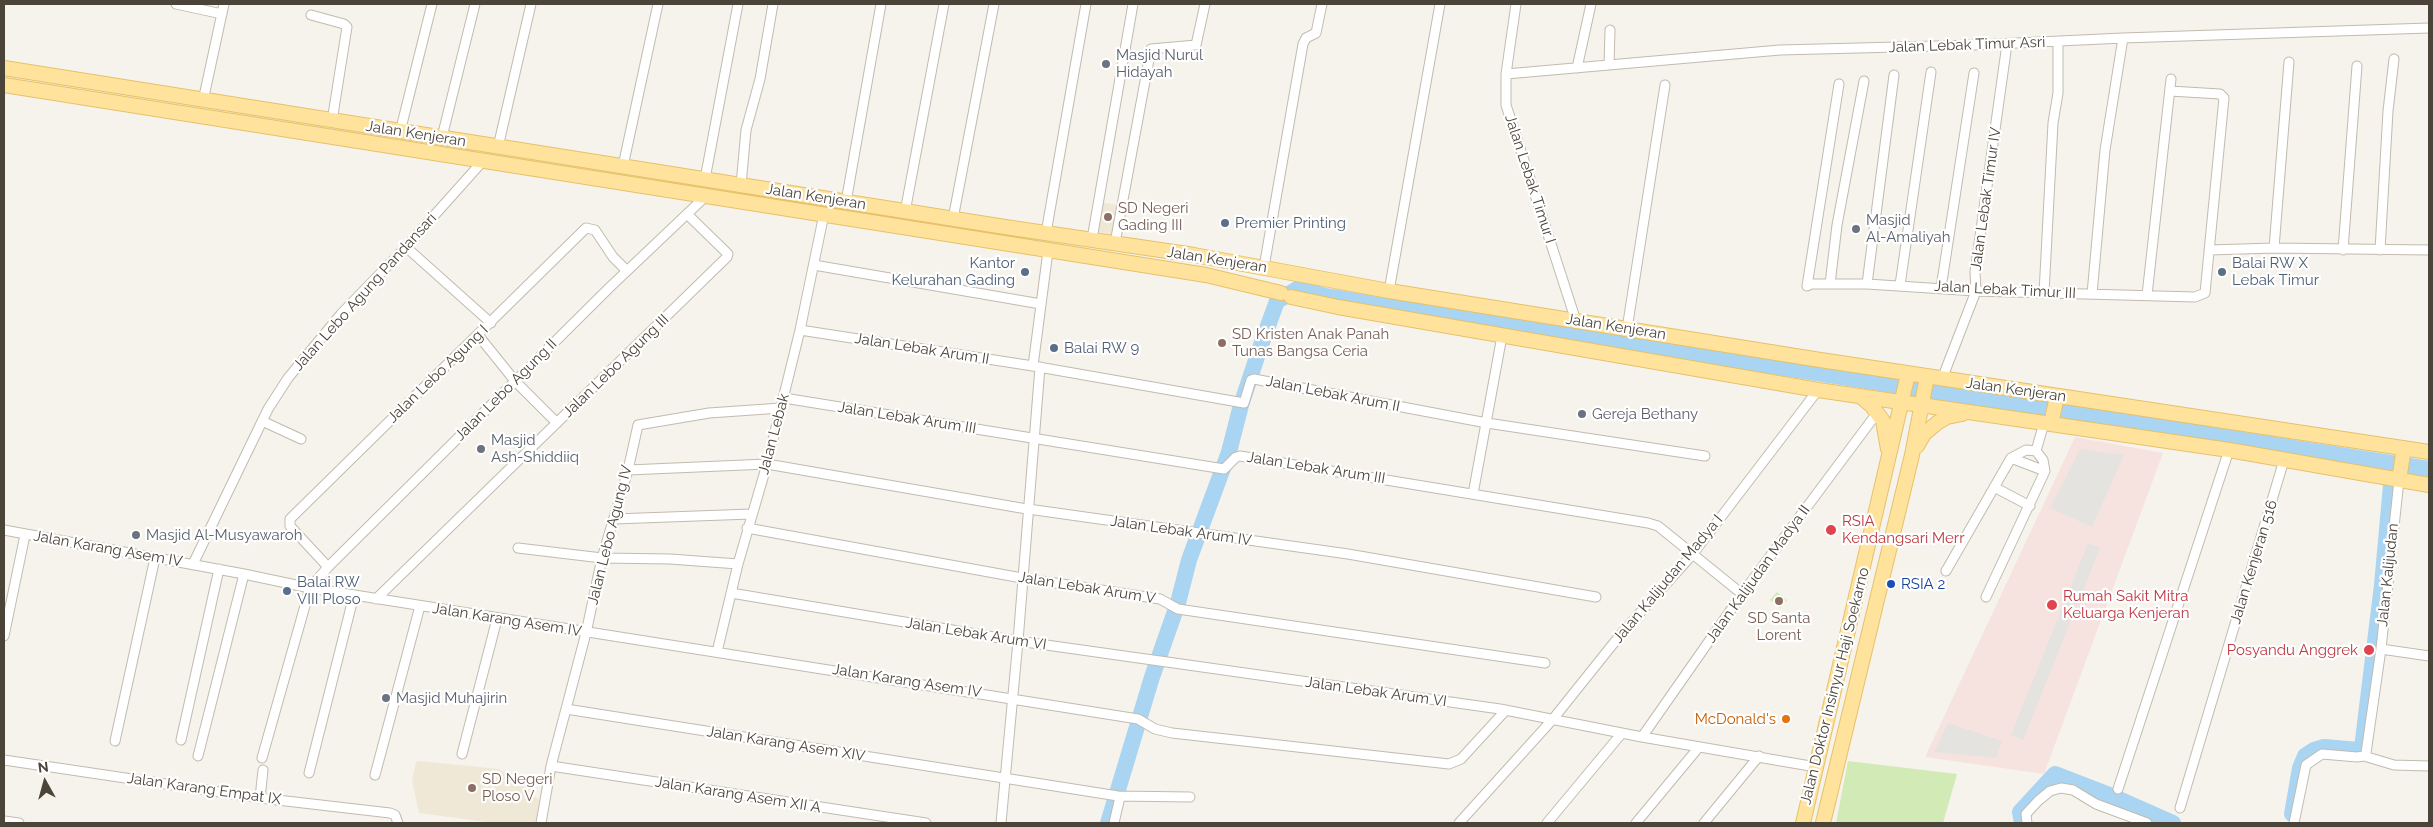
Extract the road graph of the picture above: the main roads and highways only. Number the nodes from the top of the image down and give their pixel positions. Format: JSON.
{"nodes":[{"id":1,"x":4,"y":68,"type":"edge"},
{"id":2,"x":4,"y":85,"type":"edge"},
{"id":3,"x":108,"y":85,"type":"junction"},
{"id":4,"x":137,"y":90,"type":"junction"},
{"id":5,"x":107,"y":101,"type":"junction"},
{"id":6,"x":135,"y":106,"type":"junction"},
{"id":7,"x":976,"y":223,"type":"junction"},
{"id":8,"x":997,"y":226,"type":"junction"},
{"id":9,"x":974,"y":238,"type":"junction"},
{"id":10,"x":995,"y":242,"type":"junction"},
{"id":11,"x":1908,"y":376,"type":"junction"},
{"id":12,"x":1927,"y":379,"type":"junction"},
{"id":13,"x":1860,"y":396,"type":"junction"},
{"id":14,"x":2056,"y":399,"type":"junction"},
{"id":15,"x":1902,"y":400,"type":"junction"},
{"id":16,"x":1922,"y":402,"type":"junction"},
{"id":17,"x":1968,"y":412,"type":"junction"},
{"id":18,"x":2049,"y":423,"type":"junction"},
{"id":19,"x":2403,"y":451,"type":"junction"},
{"id":20,"x":2429,"y":452,"type":"edge"},
{"id":21,"x":1912,"y":455,"type":"junction"},
{"id":22,"x":1889,"y":460,"type":"junction"},
{"id":23,"x":2399,"y":478,"type":"junction"},
{"id":24,"x":2429,"y":485,"type":"edge"},
{"id":25,"x":1822,"y":748,"type":"junction"},
{"id":26,"x":1838,"y":753,"type":"junction"},
{"id":27,"x":1816,"y":767,"type":"junction"},
{"id":28,"x":1835,"y":769,"type":"junction"},
{"id":29,"x":1802,"y":823,"type":"edge"},
{"id":30,"x":1823,"y":823,"type":"edge"}],
"edges":[{"from":1,"to":3,"type":"main road","name":"Jalan Kenjeran"},
{"from":2,"to":5,"type":"main road","name":"Jalan Kenjeran"},
{"from":3,"to":4,"type":"main road","name":"Jalan Kenjeran"},
{"from":3,"to":5,"type":"main road"},
{"from":4,"to":6,"type":"main road"},
{"from":4,"to":7,"type":"main road","name":"Jalan Kenjeran"},
{"from":5,"to":6,"type":"main road","name":"Jalan Kenjeran"},
{"from":6,"to":9,"type":"main road","name":"Jalan Kenjeran"},
{"from":7,"to":8,"type":"main road","name":"Jalan Kenjeran"},
{"from":7,"to":9,"type":"main road"},
{"from":8,"to":10,"type":"main road"},
{"from":8,"to":11,"type":"main road","name":"Jalan Kenjeran"},
{"from":9,"to":10,"type":"main road","name":"Jalan Kenjeran"},
{"from":10,"to":13,"type":"main road","name":"Jalan Kenjeran"},
{"from":11,"to":12,"type":"main road","name":"Jalan Kenjeran"},
{"from":11,"to":15,"type":"main road","name":"Jalan Doktor Insinyur Haji Soekarno"},
{"from":12,"to":14,"type":"main road","name":"Jalan Kenjeran"},
{"from":12,"to":16,"type":"main road","name":"Jalan Doktor Insinyur Haji Soekarno"},
{"from":13,"to":15,"type":"main road","name":"Jalan Kenjeran"},
{"from":13,"to":22,"type":"main road"},
{"from":14,"to":18,"type":"main road"},
{"from":14,"to":19,"type":"main road","name":"Jalan Kenjeran"},
{"from":15,"to":16,"type":"main road","name":"Jalan Kenjeran"},
{"from":15,"to":22,"type":"main road","name":"Jalan Doktor Insinyur Haji Soekarno"},
{"from":16,"to":17,"type":"main road","name":"Jalan Kenjeran"},
{"from":16,"to":21,"type":"main road","name":"Jalan Doktor Insinyur Haji Soekarno"},
{"from":17,"to":18,"type":"main road","name":"Jalan Kenjeran"},
{"from":17,"to":21,"type":"main road"},
{"from":18,"to":23,"type":"main road","name":"Jalan Kenjeran"},
{"from":19,"to":20,"type":"main road","name":"Jalan Kenjeran"},
{"from":19,"to":23,"type":"main road"},
{"from":21,"to":26,"type":"main road","name":"Jalan Doktor Insinyur Haji Soekarno"},
{"from":22,"to":25,"type":"main road","name":"Jalan Doktor Insinyur Haji Soekarno"},
{"from":23,"to":24,"type":"main road","name":"Jalan Kenjeran"},
{"from":25,"to":26,"type":"main road"},
{"from":25,"to":27,"type":"main road","name":"Jalan Doktor Insinyur Haji Soekarno"},
{"from":26,"to":28,"type":"main road","name":"Jalan Doktor Insinyur Haji Soekarno"},
{"from":27,"to":28,"type":"main road"},
{"from":27,"to":29,"type":"main road","name":"Jalan Doktor Insinyur Haji Soekarno"},
{"from":28,"to":30,"type":"main road","name":"Jalan Doktor Insinyur Haji Soekarno"}]}
